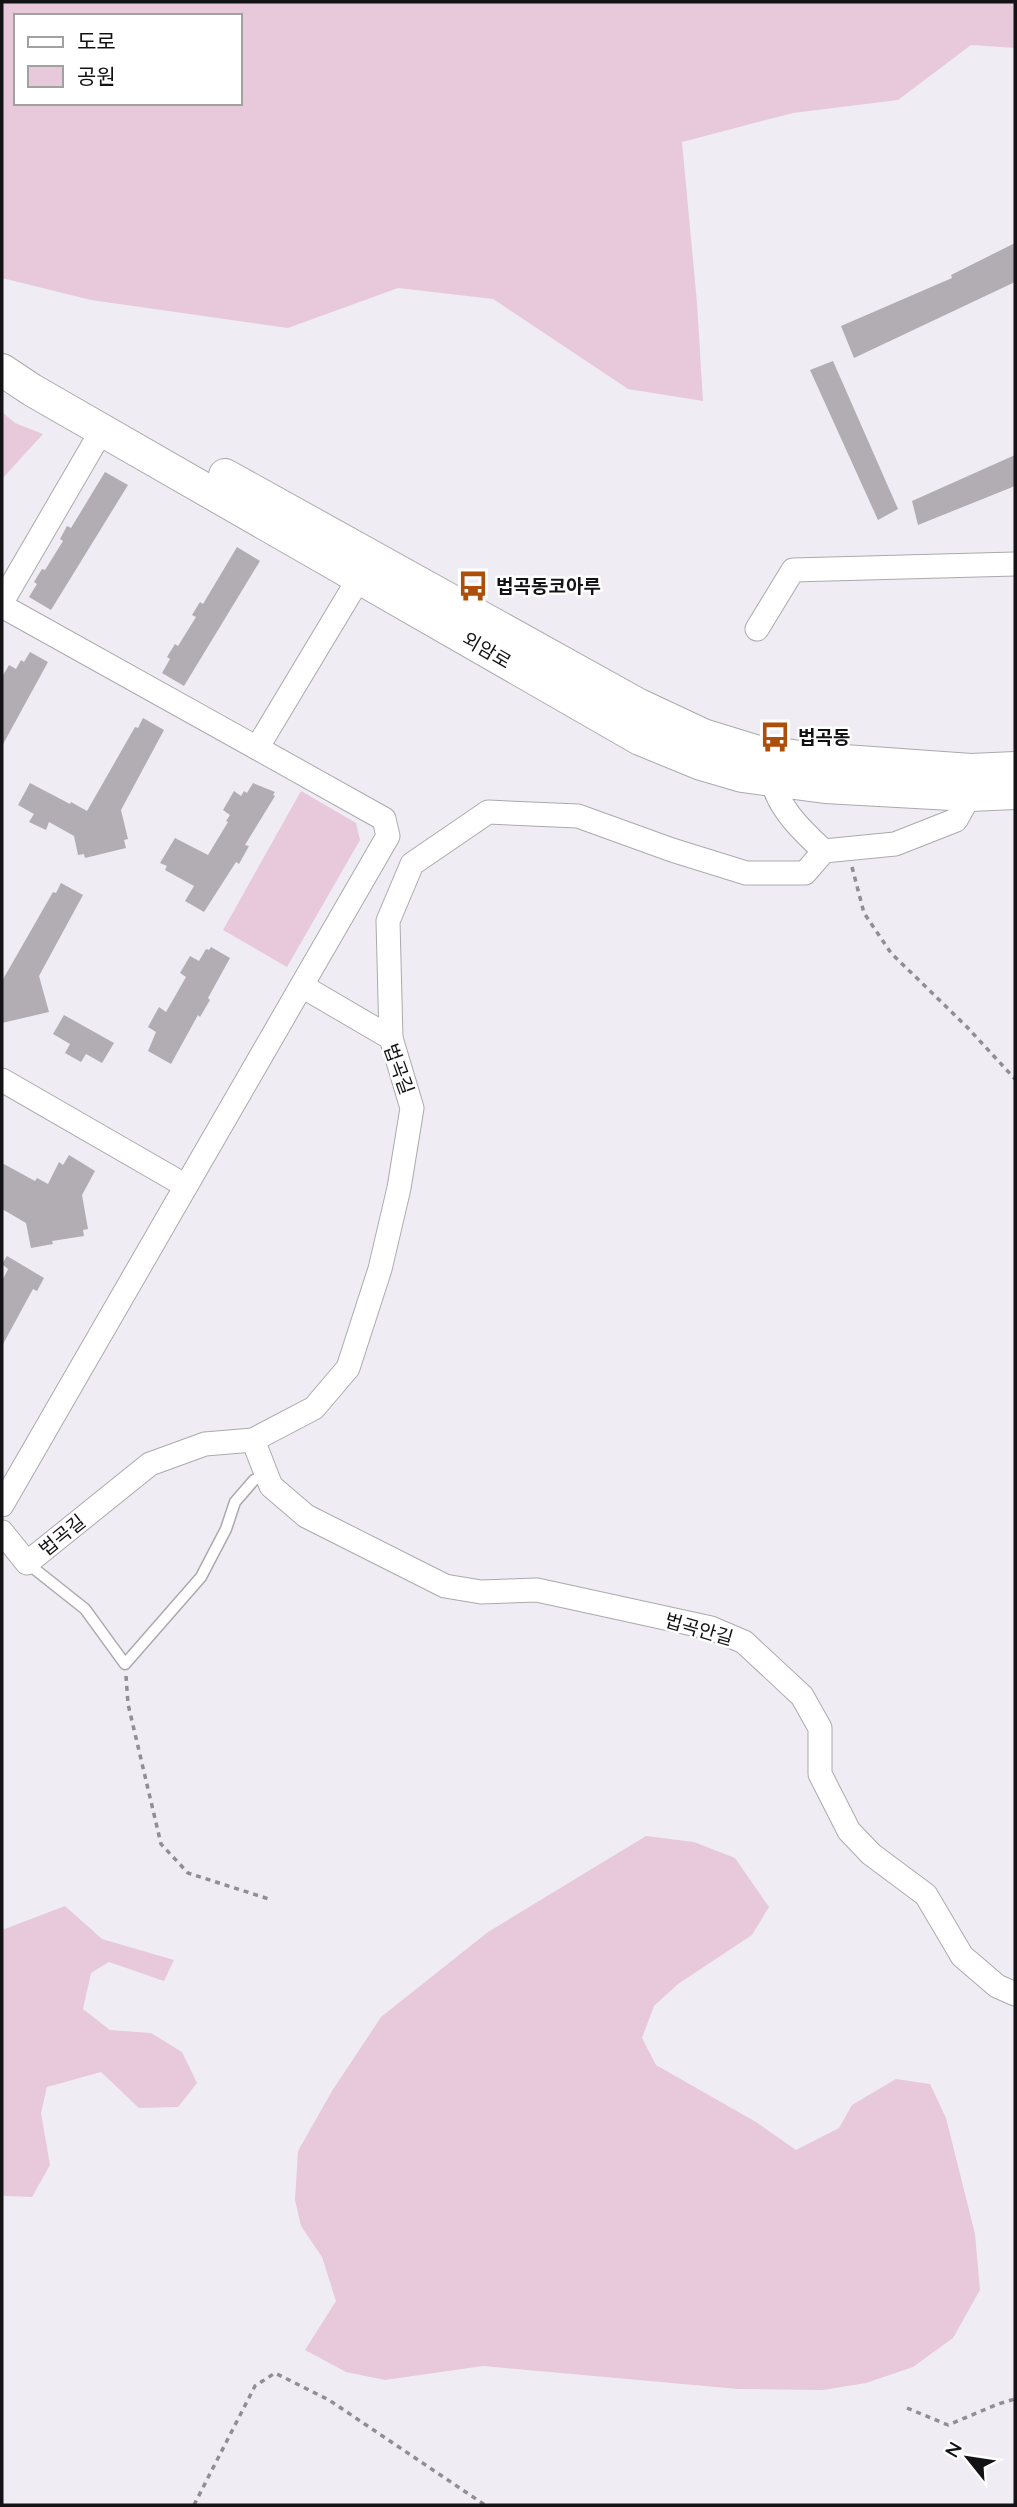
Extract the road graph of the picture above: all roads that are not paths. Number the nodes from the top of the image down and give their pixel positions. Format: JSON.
{"nodes":[{"id":1,"x":2,"y":346,"type":"edge"},
{"id":2,"x":2,"y":370,"type":"edge"},
{"id":3,"x":102,"y":430,"type":"junction"},
{"id":4,"x":1015,"y":564,"type":"edge"},
{"id":5,"x":366,"y":567,"type":"junction"},
{"id":6,"x":2,"y":604,"type":"edge"},
{"id":7,"x":757,"y":629,"type":"dead end"},
{"id":8,"x":257,"y":748,"type":"junction"},
{"id":9,"x":773,"y":767,"type":"junction"},
{"id":10,"x":1015,"y":768,"type":"edge"},
{"id":11,"x":971,"y":782,"type":"junction"},
{"id":12,"x":1015,"y":793,"type":"edge"},
{"id":13,"x":824,"y":851,"type":"junction"},
{"id":14,"x":302,"y":986,"type":"junction"},
{"id":15,"x":391,"y":1038,"type":"junction"},
{"id":16,"x":2,"y":1080,"type":"edge"},
{"id":17,"x":186,"y":1186,"type":"junction"},
{"id":18,"x":253,"y":1440,"type":"junction"},
{"id":19,"x":266,"y":1475,"type":"junction"},
{"id":20,"x":2,"y":1505,"type":"edge"},
{"id":21,"x":2,"y":1532,"type":"edge"},
{"id":22,"x":27,"y":1563,"type":"junction"},
{"id":23,"x":1015,"y":1994,"type":"edge"}],
"edges":[{"from":1,"to":5,"type":"main road","name":"외암로"},
{"from":2,"to":3,"type":"main road","name":"외암로"},
{"from":3,"to":5,"type":"main road","name":"외암로"},
{"from":3,"to":6,"type":"street"},
{"from":4,"to":7,"type":"street"},
{"from":5,"to":8,"type":"street"},
{"from":5,"to":9,"type":"main road","name":"외암로"},
{"from":6,"to":8,"type":"street"},
{"from":8,"to":14,"type":"street"},
{"from":9,"to":11,"type":"main road","name":"외암로"},
{"from":9,"to":13,"type":"street"},
{"from":10,"to":11,"type":"main road","name":"외암로"},
{"from":11,"to":12,"type":"main road","name":"외암로"},
{"from":11,"to":13,"type":"street"},
{"from":13,"to":15,"type":"street"},
{"from":14,"to":15,"type":"street","name":"법곡길"},
{"from":14,"to":17,"type":"street"},
{"from":15,"to":18,"type":"street","name":"법곡길"},
{"from":16,"to":17,"type":"street"},
{"from":17,"to":20,"type":"street"},
{"from":18,"to":19,"type":"street","name":"법곡안길"},
{"from":18,"to":22,"type":"street","name":"법곡길"},
{"from":19,"to":22,"type":"lane"},
{"from":19,"to":23,"type":"street","name":"법곡안길"},
{"from":21,"to":22,"type":"street","name":"법곡길"}]}
